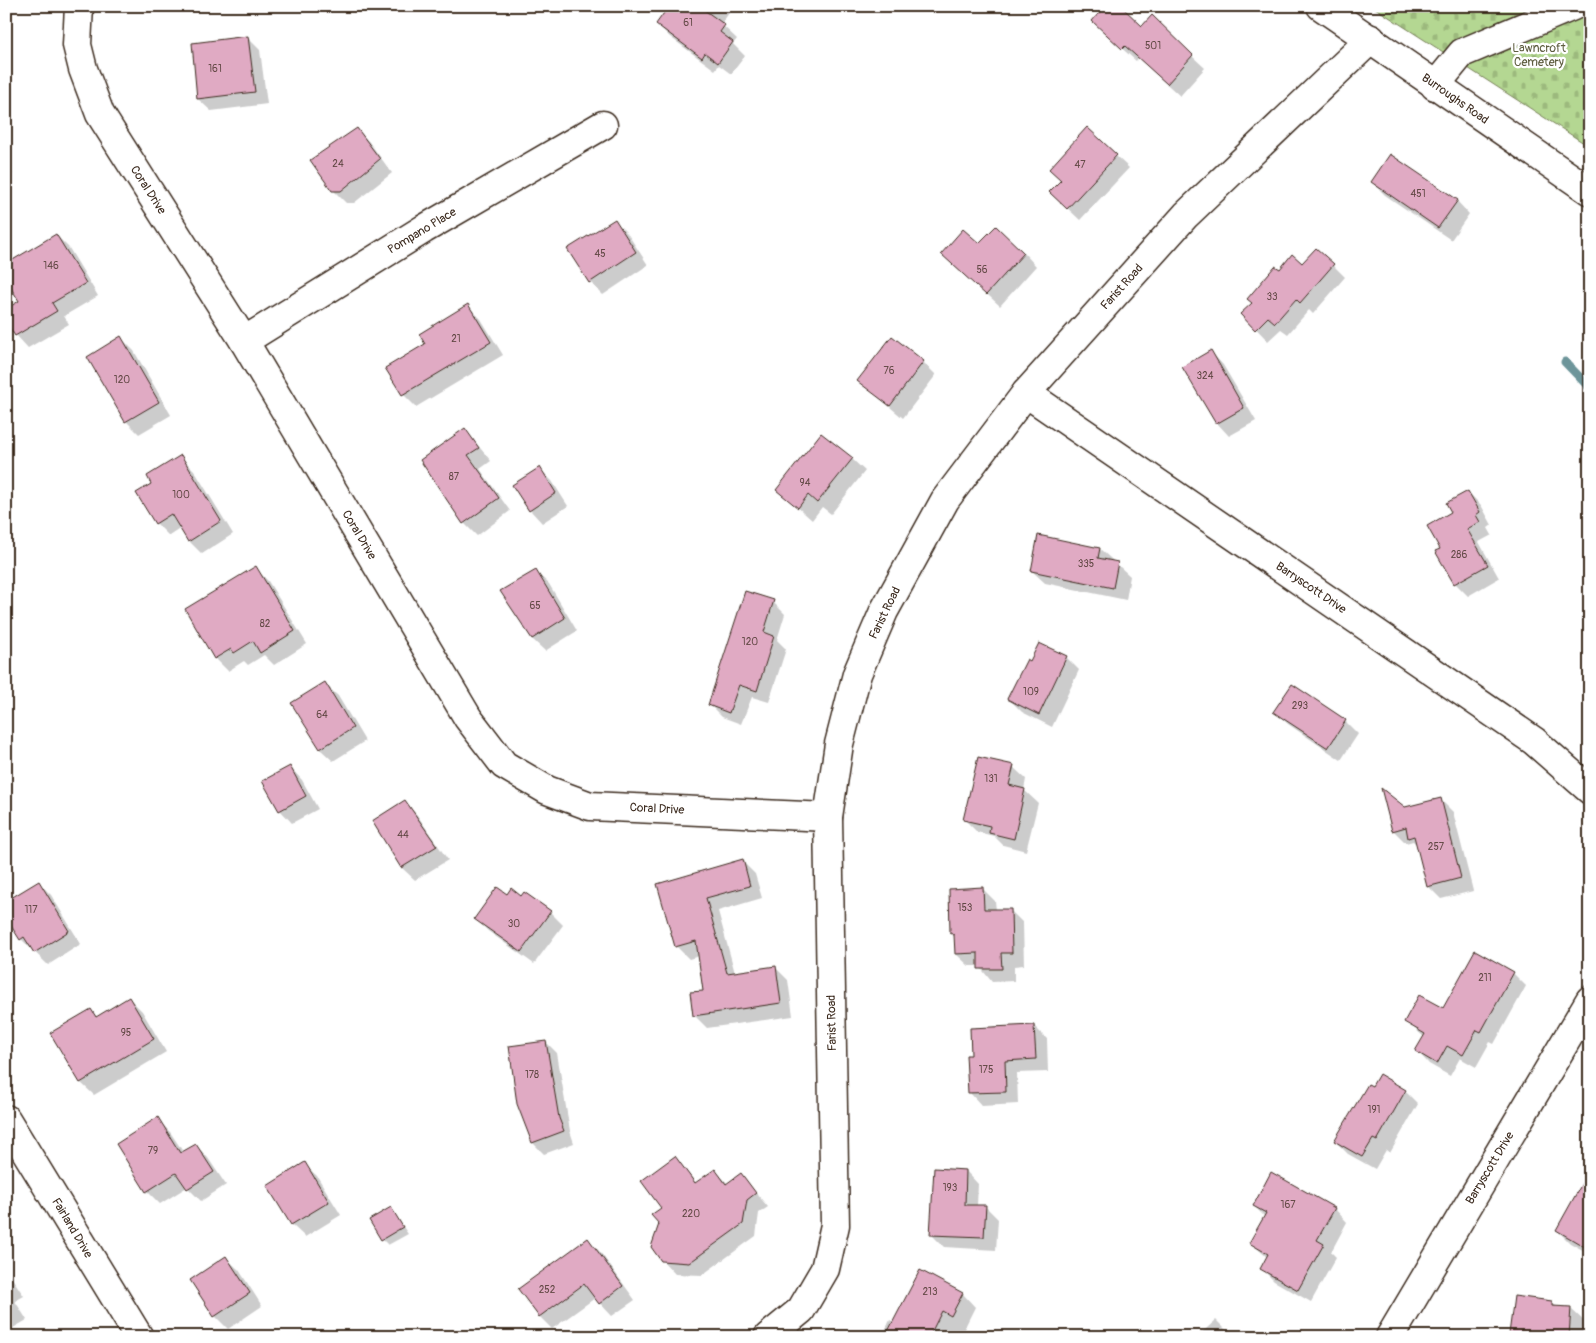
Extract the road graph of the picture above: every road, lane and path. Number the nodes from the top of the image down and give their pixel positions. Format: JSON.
{"nodes":[{"id":1,"x":79,"y":6,"type":"edge"},
{"id":2,"x":1322,"y":6,"type":"edge"},
{"id":3,"x":1573,"y":6,"type":"edge"},
{"id":4,"x":1371,"y":39,"type":"junction"},
{"id":5,"x":1435,"y":86,"type":"junction"},
{"id":6,"x":603,"y":125,"type":"dead end"},
{"id":7,"x":1590,"y":191,"type":"edge"},
{"id":8,"x":244,"y":341,"type":"junction"},
{"id":9,"x":1026,"y":394,"type":"junction"},
{"id":10,"x":1590,"y":790,"type":"edge"},
{"id":11,"x":828,"y":817,"type":"junction"},
{"id":12,"x":1590,"y":1000,"type":"edge"},
{"id":13,"x":6,"y":1120,"type":"edge"},
{"id":14,"x":139,"y":1337,"type":"edge"},
{"id":15,"x":768,"y":1337,"type":"edge"},
{"id":16,"x":1390,"y":1337,"type":"edge"}],
"edges":[{"from":1,"to":8,"type":"street","name":"Coral Drive"},
{"from":2,"to":4,"type":"street","name":"Burroughs Road"},
{"from":3,"to":5,"type":"street"},
{"from":4,"to":5,"type":"street","name":"Burroughs Road"},
{"from":4,"to":9,"type":"street","name":"Farist Road"},
{"from":5,"to":7,"type":"street","name":"Burroughs Road"},
{"from":6,"to":8,"type":"street","name":"Pompano Place"},
{"from":8,"to":11,"type":"street","name":"Coral Drive"},
{"from":9,"to":10,"type":"street","name":"Barryscott Drive"},
{"from":9,"to":11,"type":"street","name":"Farist Road"},
{"from":11,"to":15,"type":"street","name":"Farist Road"},
{"from":12,"to":16,"type":"street","name":"Barryscott Drive"},
{"from":13,"to":14,"type":"street","name":"Fairland Drive"}]}
